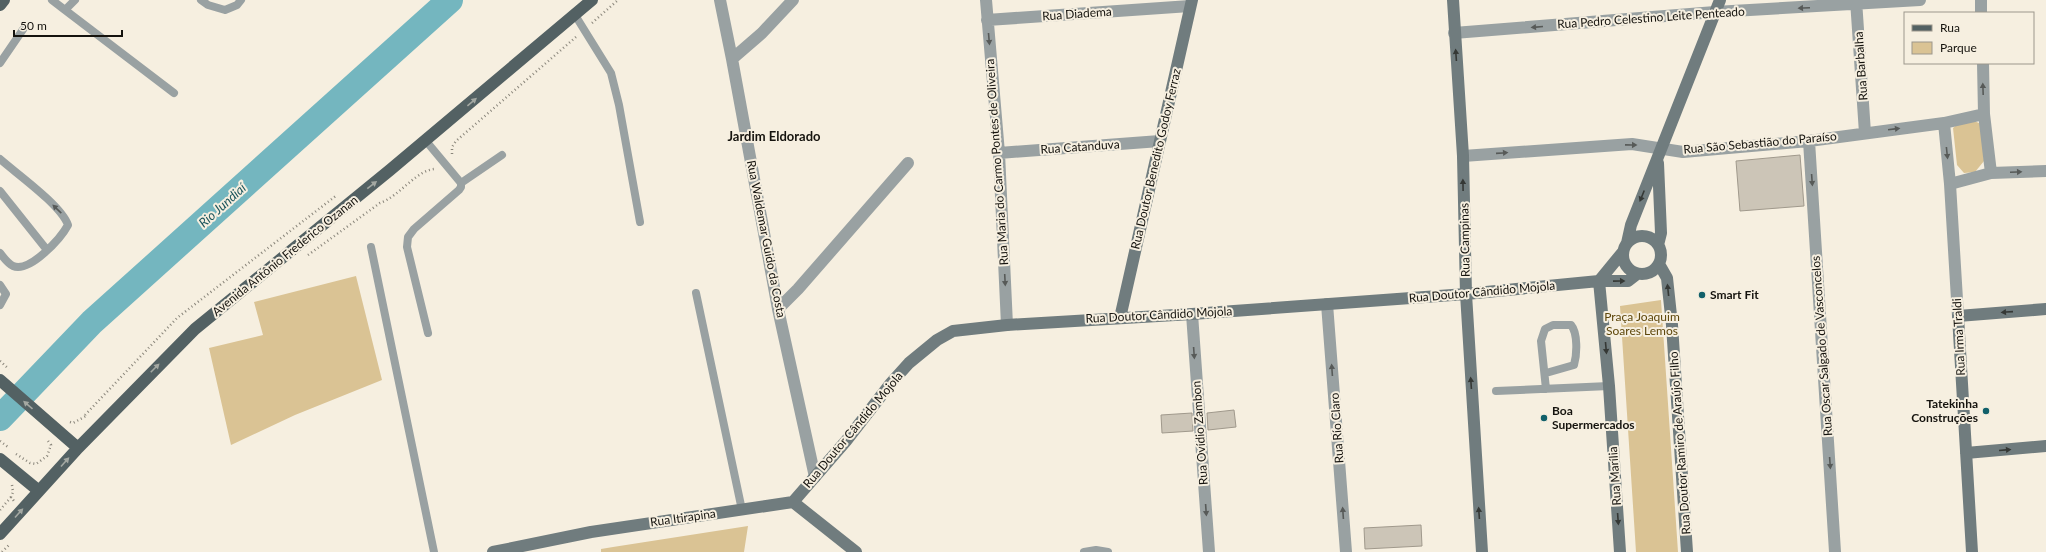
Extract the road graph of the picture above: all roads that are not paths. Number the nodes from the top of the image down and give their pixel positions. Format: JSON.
{"nodes":[{"id":1,"x":4,"y":0,"type":"edge"},
{"id":2,"x":52,"y":0,"type":"edge"},
{"id":3,"x":75,"y":0,"type":"edge"},
{"id":4,"x":201,"y":0,"type":"edge"},
{"id":5,"x":241,"y":0,"type":"edge"},
{"id":6,"x":592,"y":0,"type":"edge"},
{"id":7,"x":720,"y":0,"type":"edge"},
{"id":8,"x":793,"y":0,"type":"edge"},
{"id":9,"x":986,"y":0,"type":"edge"},
{"id":10,"x":1453,"y":0,"type":"edge"},
{"id":11,"x":1720,"y":0,"type":"edge"},
{"id":12,"x":1920,"y":0,"type":"edge"},
{"id":13,"x":1981,"y":0,"type":"edge"},
{"id":14,"x":1191,"y":3,"type":"edge"},
{"id":15,"x":1856,"y":3,"type":"edge"},
{"id":16,"x":0,"y":5,"type":"edge"},
{"id":17,"x":65,"y":10,"type":"junction"},
{"id":18,"x":1715,"y":12,"type":"junction"},
{"id":19,"x":1981,"y":12,"type":"edge"},
{"id":20,"x":575,"y":15,"type":"junction"},
{"id":21,"x":987,"y":20,"type":"junction"},
{"id":22,"x":24,"y":28,"type":"dead end"},
{"id":23,"x":1454,"y":33,"type":"junction"},
{"id":24,"x":732,"y":59,"type":"junction"},
{"id":25,"x":0,"y":63,"type":"edge"},
{"id":26,"x":1983,"y":64,"type":"edge"},
{"id":27,"x":174,"y":93,"type":"dead end"},
{"id":28,"x":1984,"y":114,"type":"junction"},
{"id":29,"x":1944,"y":123,"type":"junction"},
{"id":30,"x":1865,"y":133,"type":"junction"},
{"id":31,"x":426,"y":141,"type":"junction"},
{"id":32,"x":1160,"y":141,"type":"junction"},
{"id":33,"x":1809,"y":141,"type":"junction"},
{"id":34,"x":1661,"y":148,"type":"junction"},
{"id":35,"x":999,"y":153,"type":"junction"},
{"id":36,"x":502,"y":155,"type":"dead end"},
{"id":37,"x":1463,"y":156,"type":"junction"},
{"id":38,"x":0,"y":159,"type":"edge"},
{"id":39,"x":1658,"y":160,"type":"junction"},
{"id":40,"x":908,"y":163,"type":"dead end"},
{"id":41,"x":2046,"y":171,"type":"edge"},
{"id":42,"x":1991,"y":173,"type":"junction"},
{"id":43,"x":461,"y":183,"type":"junction"},
{"id":44,"x":1950,"y":184,"type":"junction"},
{"id":45,"x":0,"y":192,"type":"edge"},
{"id":46,"x":640,"y":222,"type":"dead end"},
{"id":47,"x":1658,"y":245,"type":"junction"},
{"id":48,"x":371,"y":247,"type":"dead end"},
{"id":49,"x":1625,"y":248,"type":"junction"},
{"id":50,"x":47,"y":250,"type":"junction"},
{"id":51,"x":0,"y":253,"type":"edge"},
{"id":52,"x":1659,"y":264,"type":"junction"},
{"id":53,"x":1637,"y":274,"type":"junction"},
{"id":54,"x":1599,"y":281,"type":"junction"},
{"id":55,"x":0,"y":285,"type":"edge"},
{"id":56,"x":696,"y":293,"type":"dead end"},
{"id":57,"x":1466,"y":294,"type":"junction"},
{"id":58,"x":1327,"y":304,"type":"junction"},
{"id":59,"x":0,"y":305,"type":"edge"},
{"id":60,"x":778,"y":309,"type":"junction"},
{"id":61,"x":2046,"y":309,"type":"edge"},
{"id":62,"x":1192,"y":314,"type":"junction"},
{"id":63,"x":1958,"y":316,"type":"junction"},
{"id":64,"x":1120,"y":318,"type":"junction"},
{"id":65,"x":1007,"y":325,"type":"junction"},
{"id":66,"x":428,"y":334,"type":"dead end"},
{"id":67,"x":1546,"y":373,"type":"junction"},
{"id":68,"x":0,"y":380,"type":"edge"},
{"id":69,"x":1610,"y":386,"type":"junction"},
{"id":70,"x":1546,"y":389,"type":"junction"},
{"id":71,"x":1496,"y":391,"type":"dead end"},
{"id":72,"x":2046,"y":446,"type":"edge"},
{"id":73,"x":78,"y":448,"type":"junction"},
{"id":74,"x":1966,"y":453,"type":"junction"},
{"id":75,"x":0,"y":459,"type":"edge"},
{"id":76,"x":815,"y":477,"type":"junction"},
{"id":77,"x":39,"y":491,"type":"junction"},
{"id":78,"x":793,"y":502,"type":"junction"},
{"id":79,"x":742,"y":510,"type":"junction"},
{"id":80,"x":0,"y":534,"type":"edge"},
{"id":81,"x":851,"y":550,"type":"edge"},
{"id":82,"x":434,"y":552,"type":"edge"},
{"id":83,"x":496,"y":552,"type":"edge"},
{"id":84,"x":1084,"y":552,"type":"edge"},
{"id":85,"x":1108,"y":552,"type":"edge"},
{"id":86,"x":1210,"y":552,"type":"edge"},
{"id":87,"x":1346,"y":552,"type":"edge"},
{"id":88,"x":1482,"y":552,"type":"edge"},
{"id":89,"x":1620,"y":552,"type":"edge"},
{"id":90,"x":1687,"y":552,"type":"edge"},
{"id":91,"x":1835,"y":552,"type":"edge"},
{"id":92,"x":1972,"y":552,"type":"edge"}],
"edges":[{"from":1,"to":16,"type":"main road"},
{"from":2,"to":17,"type":"lane"},
{"from":3,"to":17,"type":"lane"},
{"from":4,"to":5,"type":"lane"},
{"from":6,"to":20,"type":"main road","name":"Avenida Antônio Frederico Ozanan"},
{"from":7,"to":24,"type":"street","name":"Rua Waldemar Guido da Costa"},
{"from":8,"to":24,"type":"street"},
{"from":9,"to":21,"type":"street","name":"Rua Maria do Carmo Pontes de Oliveira"},
{"from":10,"to":23,"type":"street","name":"Rua Campinas"},
{"from":11,"to":18,"type":"street"},
{"from":12,"to":15,"type":"street","name":"Rua Pedro Celestino Leite Penteado"},
{"from":13,"to":19,"type":"street"},
{"from":14,"to":21,"type":"street","name":"Rua Diadema"},
{"from":14,"to":32,"type":"street","name":"Rua Doutor Benedito Godoy Ferraz"},
{"from":15,"to":18,"type":"street","name":"Rua Pedro Celestino Leite Penteado","one_way":true},
{"from":15,"to":30,"type":"street","name":"Rua Barbalha"},
{"from":17,"to":27,"type":"lane"},
{"from":18,"to":23,"type":"street","name":"Rua Pedro Celestino Leite Penteado","one_way":true},
{"from":18,"to":34,"type":"street"},
{"from":31,"to":20,"type":"main road","name":"Avenida Antônio Frederico Ozanan","one_way":true},
{"from":20,"to":46,"type":"lane"},
{"from":21,"to":35,"type":"street","name":"Rua Maria do Carmo Pontes de Oliveira","one_way":true},
{"from":22,"to":25,"type":"lane"},
{"from":37,"to":23,"type":"street","name":"Rua Campinas","one_way":true},
{"from":24,"to":60,"type":"street","name":"Rua Waldemar Guido da Costa"},
{"from":28,"to":26,"type":"street","one_way":true},
{"from":28,"to":29,"type":"street","name":"Rua São Sebastião do Paraíso"},
{"from":28,"to":42,"type":"street"},
{"from":30,"to":29,"type":"street","name":"Rua São Sebastião do Paraíso","one_way":true},
{"from":29,"to":44,"type":"street","name":"Rua Irma Traldi","one_way":true},
{"from":30,"to":33,"type":"street","name":"Rua São Sebastião do Paraíso"},
{"from":31,"to":43,"type":"lane"},
{"from":73,"to":31,"type":"main road","name":"Avenida Antônio Frederico Ozanan","one_way":true},
{"from":32,"to":35,"type":"street","name":"Rua Catanduva"},
{"from":32,"to":64,"type":"street","name":"Rua Doutor Benedito Godoy Ferraz"},
{"from":33,"to":34,"type":"street","name":"Rua São Sebastião do Paraíso"},
{"from":33,"to":91,"type":"street","name":"Rua Oscar Salgado de Vasconcelos","one_way":true},
{"from":37,"to":34,"type":"street","name":"Rua São Sebastião do Paraíso","one_way":true},
{"from":34,"to":39,"type":"street"},
{"from":35,"to":65,"type":"street","name":"Rua Maria do Carmo Pontes de Oliveira","one_way":true},
{"from":36,"to":43,"type":"lane"},
{"from":57,"to":37,"type":"street","name":"Rua Campinas","one_way":true},
{"from":50,"to":38,"type":"lane","one_way":true},
{"from":39,"to":47,"type":"street"},
{"from":39,"to":49,"type":"street","one_way":true},
{"from":40,"to":60,"type":"street"},
{"from":42,"to":41,"type":"street","one_way":true},
{"from":42,"to":44,"type":"street"},
{"from":43,"to":66,"type":"lane"},
{"from":44,"to":63,"type":"street","name":"Rua Irma Traldi"},
{"from":45,"to":50,"type":"lane"},
{"from":47,"to":49,"type":"street"},
{"from":47,"to":52,"type":"street"},
{"from":48,"to":82,"type":"lane"},
{"from":49,"to":53,"type":"street"},
{"from":49,"to":54,"type":"street"},
{"from":50,"to":51,"type":"lane"},
{"from":52,"to":53,"type":"street","name":"Rua Doutor Cândido Mojola"},
{"from":90,"to":52,"type":"street","name":"Rua Doutor Ramiro de Araújo Filho","one_way":true},
{"from":54,"to":53,"type":"street","name":"Rua Doutor Cândido Mojola","one_way":true},
{"from":54,"to":57,"type":"street","name":"Rua Doutor Cândido Mojola"},
{"from":54,"to":69,"type":"street","name":"Rua Marília","one_way":true},
{"from":55,"to":59,"type":"lane"},
{"from":56,"to":79,"type":"lane"},
{"from":57,"to":58,"type":"street","name":"Rua Doutor Cândido Mojola"},
{"from":88,"to":57,"type":"street","name":"Rua Campinas","one_way":true},
{"from":58,"to":62,"type":"street","name":"Rua Doutor Cândido Mojola"},
{"from":87,"to":58,"type":"street","name":"Rua Río Claro","one_way":true},
{"from":60,"to":76,"type":"street","name":"Rua Waldemar Guido da Costa"},
{"from":61,"to":63,"type":"street","one_way":true},
{"from":62,"to":64,"type":"street","name":"Rua Doutor Cândido Mojola"},
{"from":62,"to":86,"type":"street","name":"Rua Ovídio Zambon","one_way":true},
{"from":63,"to":74,"type":"street","name":"Rua Irma Traldi"},
{"from":64,"to":65,"type":"street","name":"Rua Doutor Cândido Mojola"},
{"from":65,"to":76,"type":"street","name":"Rua Doutor Cândido Mojola"},
{"from":67,"to":67,"type":"lane"},
{"from":67,"to":70,"type":"lane"},
{"from":73,"to":68,"type":"main road","one_way":true},
{"from":69,"to":70,"type":"lane"},
{"from":69,"to":89,"type":"street","name":"Rua Marília","one_way":true},
{"from":70,"to":71,"type":"lane"},
{"from":74,"to":72,"type":"street","one_way":true},
{"from":77,"to":73,"type":"main road","name":"Avenida Antônio Frederico Ozanan","one_way":true},
{"from":74,"to":92,"type":"street","name":"Rua Irma Traldi"},
{"from":75,"to":77,"type":"main road"},
{"from":76,"to":78,"type":"street","name":"Rua Doutor Cândido Mojola"},
{"from":80,"to":77,"type":"main road","name":"Avenida Antônio Frederico Ozanan","one_way":true},
{"from":78,"to":79,"type":"street","name":"Rua Itirapina"},
{"from":78,"to":81,"type":"street"},
{"from":79,"to":83,"type":"street","name":"Rua Itirapina"},
{"from":84,"to":85,"type":"lane"}]}
